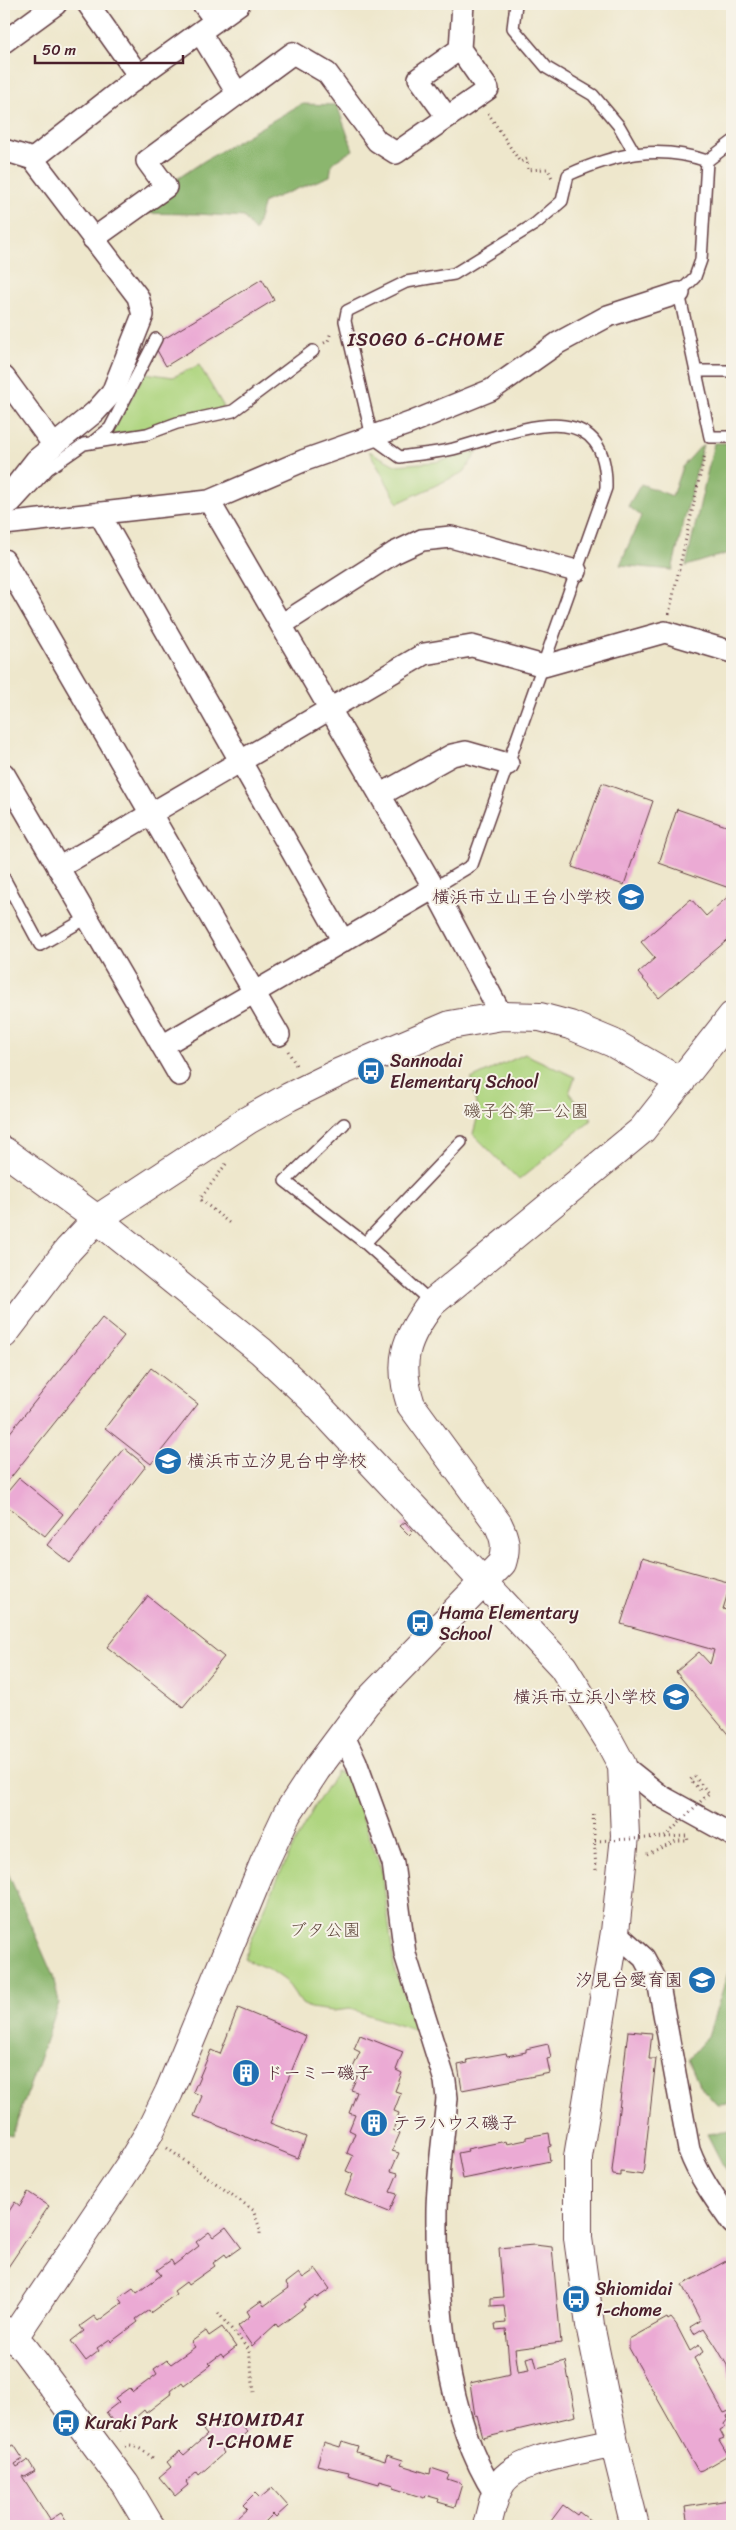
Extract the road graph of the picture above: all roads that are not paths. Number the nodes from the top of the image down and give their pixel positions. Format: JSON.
{"nodes":[{"id":1,"x":56,"y":4,"type":"edge"},
{"id":2,"x":88,"y":4,"type":"edge"},
{"id":3,"x":239,"y":4,"type":"edge"},
{"id":4,"x":463,"y":4,"type":"edge"},
{"id":5,"x":516,"y":4,"type":"edge"},
{"id":6,"x":206,"y":19,"type":"edge"},
{"id":7,"x":4,"y":42,"type":"edge"},
{"id":8,"x":460,"y":49,"type":"junction"},
{"id":9,"x":139,"y":76,"type":"junction"},
{"id":10,"x":237,"y":93,"type":"junction"},
{"id":11,"x":447,"y":117,"type":"junction"},
{"id":12,"x":732,"y":142,"type":"edge"},
{"id":13,"x":4,"y":150,"type":"edge"},
{"id":14,"x":634,"y":152,"type":"junction"},
{"id":15,"x":32,"y":159,"type":"junction"},
{"id":16,"x":707,"y":161,"type":"junction"},
{"id":17,"x":93,"y":239,"type":"junction"},
{"id":18,"x":679,"y":293,"type":"junction"},
{"id":19,"x":156,"y":339,"type":"dead end"},
{"id":20,"x":313,"y":351,"type":"road end"},
{"id":21,"x":696,"y":371,"type":"junction"},
{"id":22,"x":732,"y":371,"type":"edge"},
{"id":23,"x":4,"y":377,"type":"edge"},
{"id":24,"x":372,"y":437,"type":"junction"},
{"id":25,"x":732,"y":437,"type":"edge"},
{"id":26,"x":92,"y":442,"type":"junction"},
{"id":27,"x":54,"y":444,"type":"junction"},
{"id":28,"x":4,"y":501,"type":"edge"},
{"id":29,"x":209,"y":501,"type":"junction"},
{"id":30,"x":4,"y":513,"type":"edge"},
{"id":31,"x":99,"y":513,"type":"junction"},
{"id":32,"x":4,"y":524,"type":"edge"},
{"id":33,"x":4,"y":560,"type":"edge"},
{"id":34,"x":576,"y":571,"type":"junction"},
{"id":35,"x":281,"y":625,"type":"junction"},
{"id":36,"x":732,"y":652,"type":"edge"},
{"id":37,"x":544,"y":666,"type":"junction"},
{"id":38,"x":329,"y":708,"type":"junction"},
{"id":39,"x":240,"y":761,"type":"junction"},
{"id":40,"x":508,"y":764,"type":"junction"},
{"id":41,"x":4,"y":774,"type":"edge"},
{"id":42,"x":380,"y":795,"type":"junction"},
{"id":43,"x":150,"y":814,"type":"junction"},
{"id":44,"x":58,"y":868,"type":"junction"},
{"id":45,"x":4,"y":878,"type":"edge"},
{"id":46,"x":434,"y":888,"type":"junction"},
{"id":47,"x":87,"y":918,"type":"junction"},
{"id":48,"x":343,"y":941,"type":"junction"},
{"id":49,"x":253,"y":991,"type":"junction"},
{"id":50,"x":502,"y":1016,"type":"junction"},
{"id":51,"x":732,"y":1016,"type":"edge"},
{"id":52,"x":279,"y":1035,"type":"road end"},
{"id":53,"x":162,"y":1046,"type":"junction"},
{"id":54,"x":179,"y":1075,"type":"dead end"},
{"id":55,"x":681,"y":1082,"type":"junction"},
{"id":56,"x":344,"y":1124,"type":"dead end"},
{"id":57,"x":461,"y":1142,"type":"dead end"},
{"id":58,"x":4,"y":1151,"type":"edge"},
{"id":59,"x":97,"y":1219,"type":"junction"},
{"id":60,"x":365,"y":1243,"type":"junction"},
{"id":61,"x":432,"y":1303,"type":"junction"},
{"id":62,"x":4,"y":1334,"type":"edge"},
{"id":63,"x":483,"y":1582,"type":"junction"},
{"id":64,"x":342,"y":1732,"type":"junction"},
{"id":65,"x":622,"y":1765,"type":"junction"},
{"id":66,"x":732,"y":1835,"type":"edge"},
{"id":67,"x":615,"y":1932,"type":"junction"},
{"id":68,"x":732,"y":2223,"type":"edge"},
{"id":69,"x":9,"y":2333,"type":"edge"},
{"id":70,"x":614,"y":2442,"type":"junction"},
{"id":71,"x":495,"y":2494,"type":"junction"},
{"id":72,"x":150,"y":2526,"type":"edge"},
{"id":73,"x":487,"y":2526,"type":"edge"},
{"id":74,"x":635,"y":2526,"type":"edge"}],
"edges":[{"from":1,"to":7,"type":"street"},
{"from":2,"to":9,"type":"street"},
{"from":3,"to":6,"type":"street"},
{"from":4,"to":8,"type":"street"},
{"from":5,"to":14,"type":"lane"},
{"from":6,"to":9,"type":"street"},
{"from":6,"to":10,"type":"street"},
{"from":8,"to":11,"type":"street"},
{"from":8,"to":11,"type":"street"},
{"from":9,"to":15,"type":"street"},
{"from":10,"to":11,"type":"street"},
{"from":10,"to":17,"type":"street"},
{"from":12,"to":16,"type":"lane"},
{"from":13,"to":15,"type":"street"},
{"from":14,"to":16,"type":"lane"},
{"from":14,"to":24,"type":"lane"},
{"from":15,"to":17,"type":"street"},
{"from":16,"to":18,"type":"lane"},
{"from":17,"to":27,"type":"street"},
{"from":18,"to":21,"type":"lane"},
{"from":18,"to":24,"type":"street"},
{"from":19,"to":26,"type":"lane"},
{"from":20,"to":26,"type":"lane"},
{"from":21,"to":22,"type":"lane"},
{"from":21,"to":25,"type":"lane"},
{"from":23,"to":27,"type":"street"},
{"from":24,"to":29,"type":"street"},
{"from":24,"to":34,"type":"lane"},
{"from":26,"to":30,"type":"lane"},
{"from":27,"to":28,"type":"street"},
{"from":29,"to":31,"type":"street"},
{"from":29,"to":35,"type":"street"},
{"from":31,"to":32,"type":"street"},
{"from":31,"to":39,"type":"street"},
{"from":33,"to":43,"type":"street"},
{"from":34,"to":35,"type":"street"},
{"from":34,"to":37,"type":"lane"},
{"from":35,"to":38,"type":"street"},
{"from":36,"to":37,"type":"street"},
{"from":37,"to":38,"type":"street"},
{"from":37,"to":40,"type":"lane"},
{"from":38,"to":39,"type":"street"},
{"from":38,"to":42,"type":"street"},
{"from":39,"to":43,"type":"street"},
{"from":39,"to":48,"type":"street"},
{"from":40,"to":42,"type":"street"},
{"from":40,"to":46,"type":"lane"},
{"from":41,"to":44,"type":"street"},
{"from":42,"to":46,"type":"street"},
{"from":43,"to":44,"type":"street"},
{"from":43,"to":49,"type":"street"},
{"from":44,"to":47,"type":"street"},
{"from":45,"to":47,"type":"lane"},
{"from":46,"to":48,"type":"street"},
{"from":46,"to":50,"type":"street"},
{"from":47,"to":53,"type":"street"},
{"from":48,"to":49,"type":"street"},
{"from":49,"to":52,"type":"street"},
{"from":49,"to":53,"type":"street"},
{"from":50,"to":55,"type":"street"},
{"from":50,"to":59,"type":"street"},
{"from":51,"to":55,"type":"street"},
{"from":53,"to":54,"type":"street"},
{"from":55,"to":61,"type":"street"},
{"from":56,"to":60,"type":"lane"},
{"from":57,"to":60,"type":"lane"},
{"from":58,"to":59,"type":"street"},
{"from":59,"to":62,"type":"street"},
{"from":59,"to":63,"type":"street"},
{"from":60,"to":61,"type":"lane"},
{"from":61,"to":63,"type":"street"},
{"from":63,"to":64,"type":"street"},
{"from":63,"to":65,"type":"street"},
{"from":64,"to":69,"type":"street"},
{"from":64,"to":71,"type":"street"},
{"from":65,"to":66,"type":"street"},
{"from":65,"to":67,"type":"street"},
{"from":67,"to":68,"type":"street"},
{"from":67,"to":70,"type":"street"},
{"from":69,"to":72,"type":"street"},
{"from":70,"to":71,"type":"street"},
{"from":70,"to":74,"type":"street"},
{"from":71,"to":73,"type":"street"}]}
